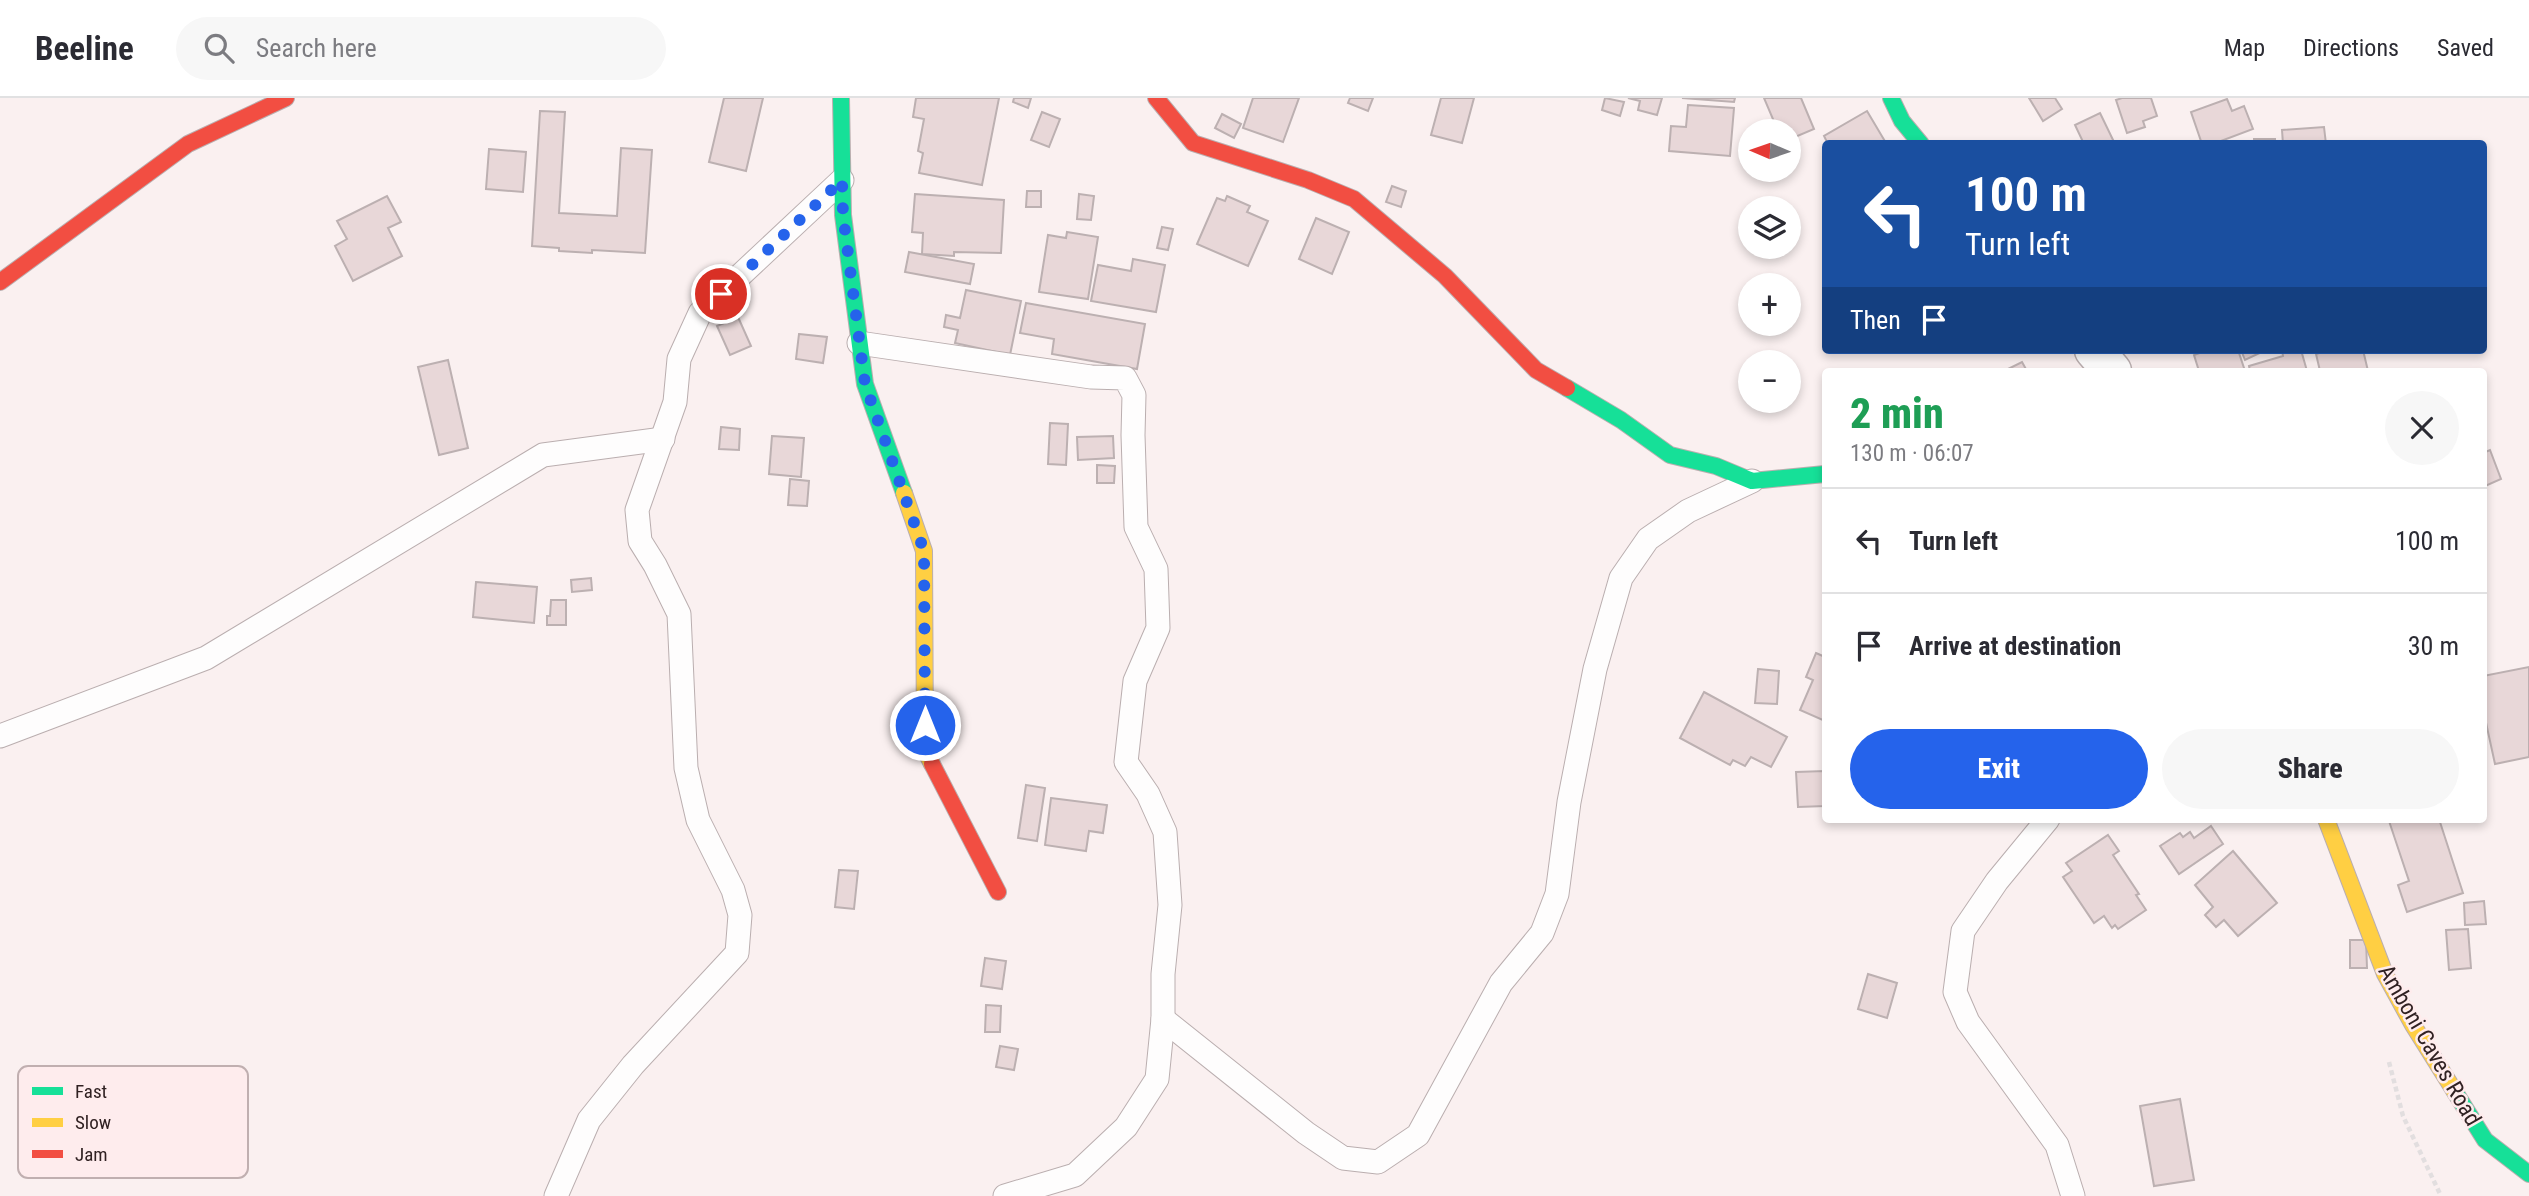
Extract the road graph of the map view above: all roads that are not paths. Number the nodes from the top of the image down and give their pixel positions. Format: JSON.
{"nodes":[{"id":1,"x":286,"y":98,"type":"edge"},
{"id":2,"x":841,"y":98,"type":"edge"},
{"id":3,"x":1156,"y":98,"type":"edge"},
{"id":4,"x":1891,"y":98,"type":"edge"},
{"id":5,"x":1918,"y":140,"type":"edge"},
{"id":6,"x":842,"y":180,"type":"junction"},
{"id":7,"x":0,"y":282,"type":"edge"},
{"id":8,"x":859,"y":343,"type":"junction"},
{"id":9,"x":2097,"y":354,"type":"edge"},
{"id":10,"x":2109,"y":368,"type":"edge"},
{"id":11,"x":663,"y":439,"type":"junction"},
{"id":12,"x":1822,"y":474,"type":"edge"},
{"id":13,"x":1752,"y":481,"type":"junction"},
{"id":14,"x":0,"y":736,"type":"edge"},
{"id":15,"x":2045,"y":823,"type":"edge"},
{"id":16,"x":2328,"y":823,"type":"edge"},
{"id":17,"x":998,"y":892,"type":"dead end"},
{"id":18,"x":1163,"y":1019,"type":"junction"},
{"id":19,"x":2529,"y":1174,"type":"edge"},
{"id":20,"x":556,"y":1196,"type":"edge"},
{"id":21,"x":1005,"y":1196,"type":"edge"},
{"id":22,"x":2073,"y":1196,"type":"edge"}],
"edges":[{"from":1,"to":7,"type":"street"},
{"from":2,"to":6,"type":"street"},
{"from":3,"to":13,"type":"street"},
{"from":4,"to":5,"type":"street"},
{"from":6,"to":8,"type":"street"},
{"from":6,"to":11,"type":"lane"},
{"from":8,"to":17,"type":"street"},
{"from":8,"to":18,"type":"lane"},
{"from":9,"to":10,"type":"street"},
{"from":11,"to":14,"type":"lane"},
{"from":11,"to":20,"type":"lane"},
{"from":12,"to":13,"type":"street"},
{"from":13,"to":18,"type":"lane"},
{"from":15,"to":22,"type":"lane"},
{"from":16,"to":19,"type":"street","name":"Amboni Caves Road"},
{"from":18,"to":21,"type":"lane"}]}
